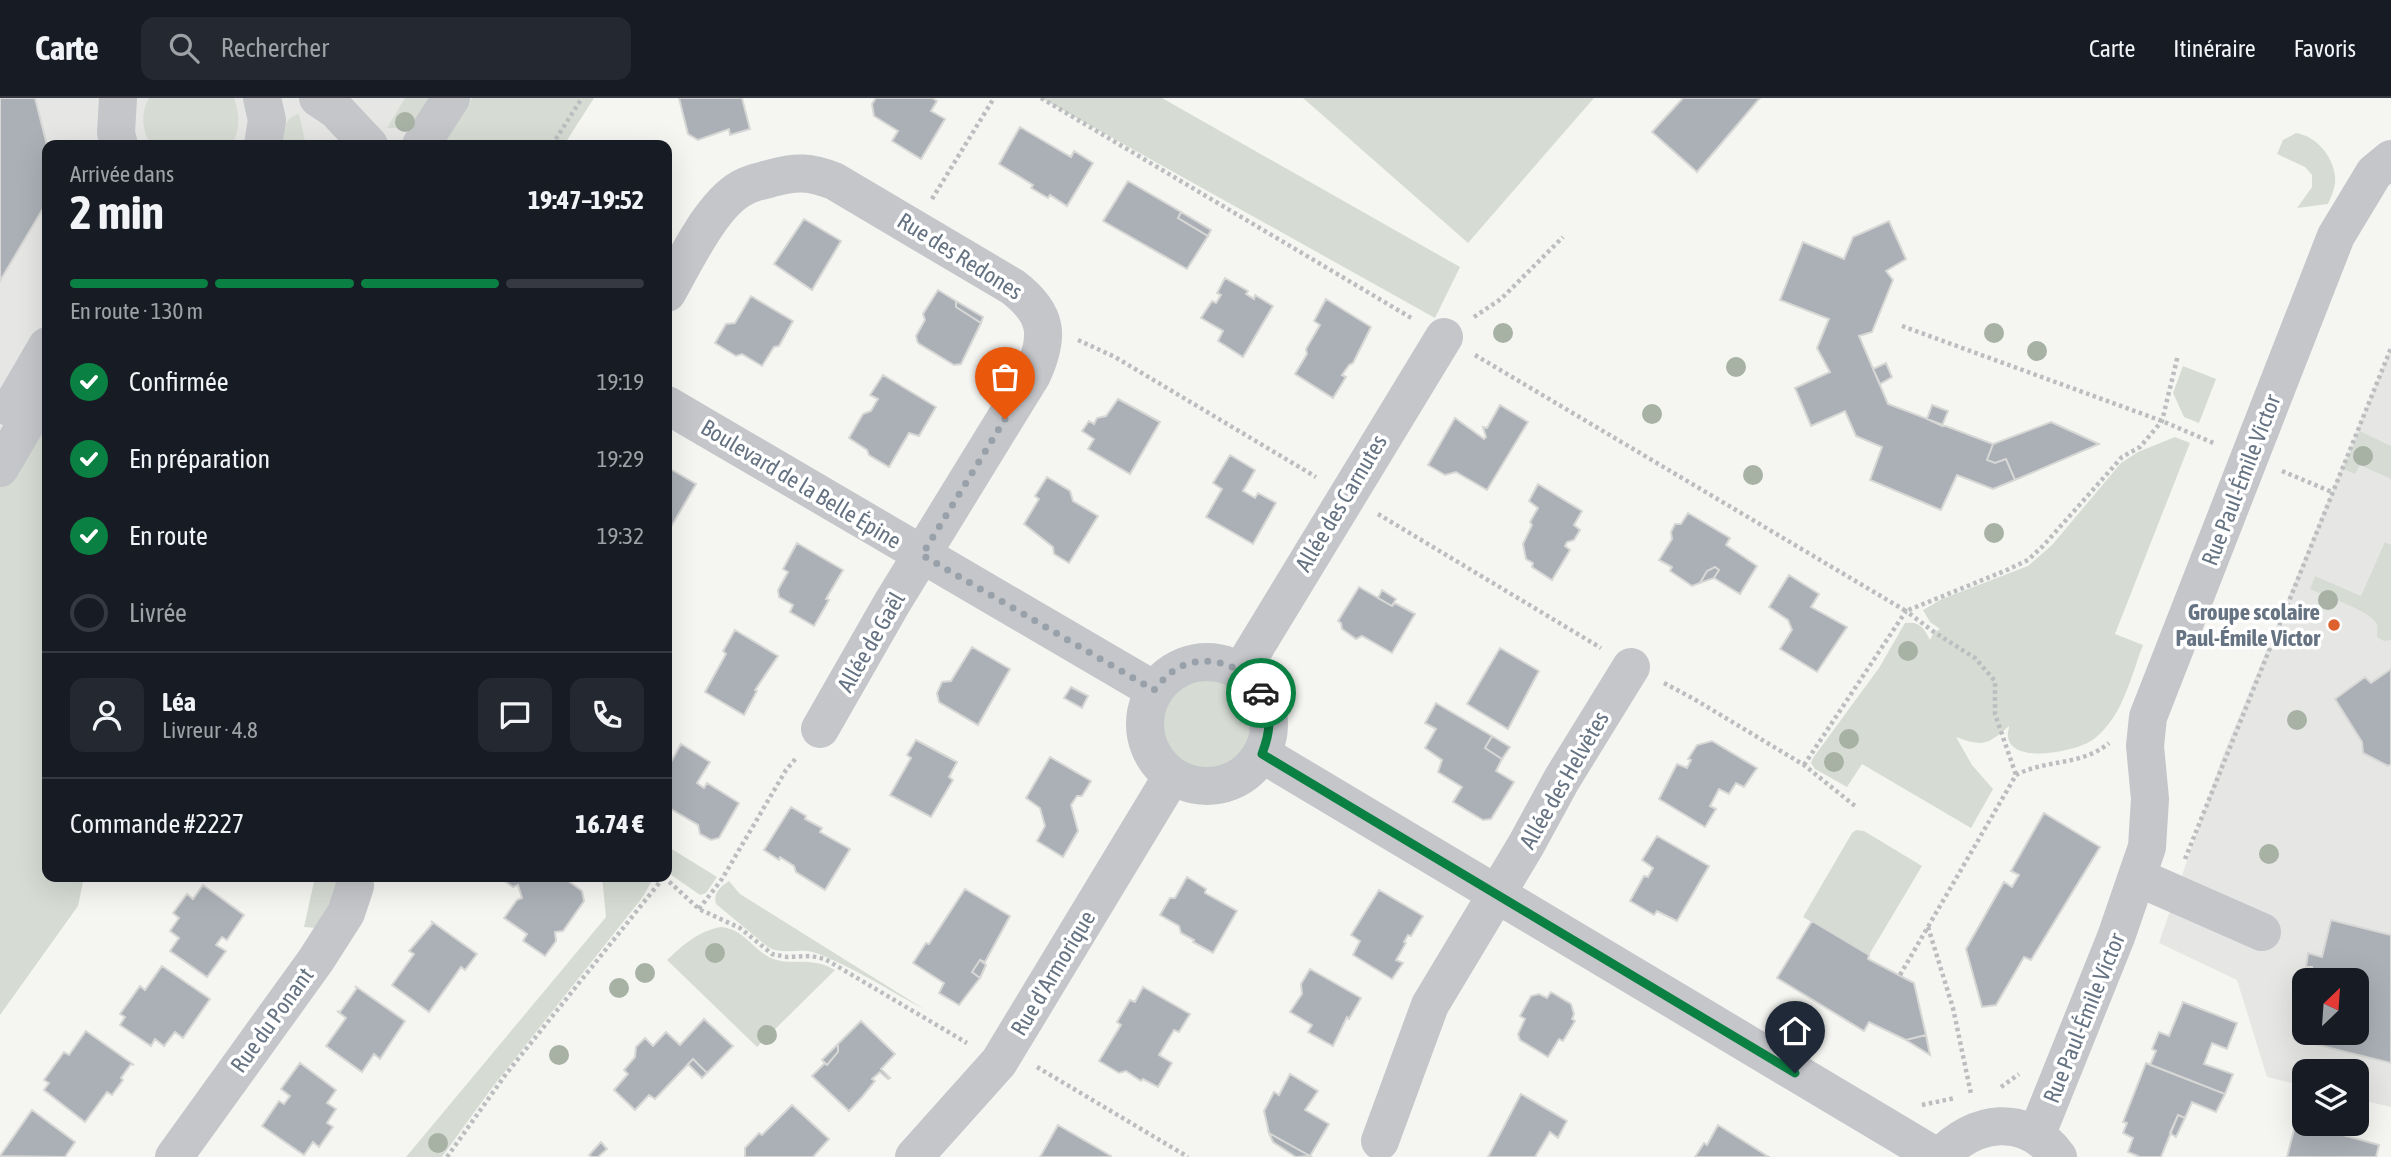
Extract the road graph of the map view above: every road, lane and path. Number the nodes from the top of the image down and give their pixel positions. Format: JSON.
{"nodes":[{"id":1,"x":118,"y":98,"type":"edge"},
{"id":2,"x":262,"y":98,"type":"edge"},
{"id":3,"x":318,"y":98,"type":"edge"},
{"id":4,"x":451,"y":98,"type":"edge"},
{"id":5,"x":582,"y":98,"type":"edge"},
{"id":6,"x":994,"y":98,"type":"edge"},
{"id":7,"x":1041,"y":98,"type":"edge"},
{"id":8,"x":118,"y":140,"type":"edge"},
{"id":9,"x":264,"y":140,"type":"edge"},
{"id":10,"x":363,"y":140,"type":"edge"},
{"id":11,"x":424,"y":140,"type":"edge"},
{"id":12,"x":555,"y":140,"type":"edge"},
{"id":13,"x":2391,"y":159,"type":"edge"},
{"id":14,"x":915,"y":228,"type":"junction"},
{"id":15,"x":1563,"y":237,"type":"dead end"},
{"id":16,"x":672,"y":284,"type":"edge"},
{"id":17,"x":1042,"y":324,"type":"junction"},
{"id":18,"x":1902,"y":326,"type":"dead end"},
{"id":19,"x":1444,"y":337,"type":"junction"},
{"id":20,"x":2391,"y":348,"type":"edge"},
{"id":21,"x":42,"y":355,"type":"edge"},
{"id":22,"x":2178,"y":355,"type":"dead end"},
{"id":23,"x":42,"y":397,"type":"edge"},
{"id":24,"x":672,"y":408,"type":"edge"},
{"id":25,"x":2162,"y":421,"type":"junction"},
{"id":26,"x":0,"y":427,"type":"edge"},
{"id":27,"x":2249,"y":458,"type":"junction"},
{"id":28,"x":0,"y":468,"type":"edge"},
{"id":29,"x":2332,"y":492,"type":"junction"},
{"id":30,"x":1346,"y":495,"type":"junction"},
{"id":31,"x":922,"y":555,"type":"junction"},
{"id":32,"x":1906,"y":611,"type":"junction"},
{"id":33,"x":1631,"y":667,"type":"junction"},
{"id":34,"x":1241,"y":671,"type":"junction"},
{"id":35,"x":1154,"y":690,"type":"junction"},
{"id":36,"x":2148,"y":717,"type":"junction"},
{"id":37,"x":820,"y":729,"type":"joint"},
{"id":38,"x":1262,"y":754,"type":"junction"},
{"id":39,"x":1804,"y":765,"type":"junction"},
{"id":40,"x":2015,"y":775,"type":"junction"},
{"id":41,"x":1172,"y":776,"type":"junction"},
{"id":42,"x":1855,"y":806,"type":"dead end"},
{"id":43,"x":2137,"y":877,"type":"junction"},
{"id":44,"x":355,"y":882,"type":"edge"},
{"id":45,"x":660,"y":882,"type":"edge"},
{"id":46,"x":669,"y":882,"type":"edge"},
{"id":47,"x":1496,"y":893,"type":"junction"},
{"id":48,"x":2171,"y":893,"type":"junction"},
{"id":49,"x":699,"y":909,"type":"junction"},
{"id":50,"x":1928,"y":927,"type":"junction"},
{"id":51,"x":2262,"y":932,"type":"dead end"},
{"id":52,"x":1900,"y":975,"type":"dead end"},
{"id":53,"x":999,"y":1062,"type":"junction"},
{"id":54,"x":2066,"y":1063,"type":"junction"},
{"id":55,"x":1992,"y":1089,"type":"dead end"},
{"id":56,"x":1982,"y":1092,"type":"dead end"},
{"id":57,"x":1972,"y":1094,"type":"junction"},
{"id":58,"x":1922,"y":1105,"type":"dead end"},
{"id":59,"x":1380,"y":1141,"type":"dead end"},
{"id":60,"x":2047,"y":1146,"type":"edge"},
{"id":61,"x":926,"y":1153,"type":"edge"},
{"id":62,"x":174,"y":1157,"type":"edge"},
{"id":63,"x":447,"y":1157,"type":"edge"},
{"id":64,"x":1188,"y":1157,"type":"edge"},
{"id":65,"x":1939,"y":1157,"type":"edge"}],
"edges":[{"from":1,"to":8,"type":"street"},
{"from":2,"to":9,"type":"street"},
{"from":3,"to":10,"type":"street"},
{"from":4,"to":11,"type":"street"},
{"from":5,"to":12,"type":"path"},
{"from":6,"to":14,"type":"path"},
{"from":7,"to":19,"type":"path"},
{"from":13,"to":27,"type":"street","name":"Rue Paul-Émile Victor"},
{"from":14,"to":16,"type":"street","name":"Rue des Redones"},
{"from":14,"to":17,"type":"street","name":"Rue des Redones"},
{"from":15,"to":19,"type":"path"},
{"from":17,"to":30,"type":"path"},
{"from":17,"to":31,"type":"street"},
{"from":18,"to":25,"type":"path"},
{"from":19,"to":30,"type":"street","name":"Allée des Carnutes"},
{"from":19,"to":32,"type":"path"},
{"from":20,"to":29,"type":"path"},
{"from":21,"to":26,"type":"street"},
{"from":22,"to":25,"type":"path"},
{"from":23,"to":28,"type":"street"},
{"from":24,"to":31,"type":"street","name":"Boulevard de la Belle Épine"},
{"from":25,"to":27,"type":"path"},
{"from":25,"to":32,"type":"path"},
{"from":27,"to":29,"type":"path"},
{"from":27,"to":36,"type":"street","name":"Rue Paul-Émile Victor"},
{"from":29,"to":48,"type":"path"},
{"from":30,"to":33,"type":"path"},
{"from":30,"to":34,"type":"street","name":"Allée des Carnutes"},
{"from":31,"to":35,"type":"street","name":"Boulevard de la Belle Épine"},
{"from":31,"to":37,"type":"street","name":"Allée de Gaël"},
{"from":32,"to":39,"type":"path"},
{"from":32,"to":40,"type":"path"},
{"from":33,"to":39,"type":"path"},
{"from":33,"to":47,"type":"street","name":"Allée des Helvètes"},
{"from":34,"to":35,"type":"street"},
{"from":34,"to":38,"type":"street"},
{"from":35,"to":41,"type":"street"},
{"from":36,"to":40,"type":"path"},
{"from":36,"to":43,"type":"street","name":"Rue Paul-Émile Victor"},
{"from":37,"to":49,"type":"path"},
{"from":38,"to":41,"type":"street"},
{"from":38,"to":47,"type":"street"},
{"from":39,"to":42,"type":"path"},
{"from":40,"to":50,"type":"path"},
{"from":41,"to":53,"type":"street","name":"Rue d'Armorique"},
{"from":43,"to":48,"type":"street"},
{"from":43,"to":54,"type":"street","name":"Rue Paul-Émile Victor"},
{"from":44,"to":62,"type":"street","name":"Rue du Ponant"},
{"from":45,"to":63,"type":"path"},
{"from":46,"to":49,"type":"path"},
{"from":47,"to":59,"type":"street","name":"Allée des Helvètes"},
{"from":47,"to":65,"type":"street"},
{"from":48,"to":51,"type":"street"},
{"from":49,"to":53,"type":"path"},
{"from":50,"to":52,"type":"path"},
{"from":50,"to":57,"type":"path"},
{"from":53,"to":61,"type":"street","name":"Rue d'Armorique"},
{"from":53,"to":64,"type":"path"},
{"from":54,"to":55,"type":"path"},
{"from":54,"to":60,"type":"street","name":"Rue Paul-Émile Victor"},
{"from":56,"to":57,"type":"path"},
{"from":57,"to":58,"type":"path"},
{"from":60,"to":65,"type":"street"}]}
